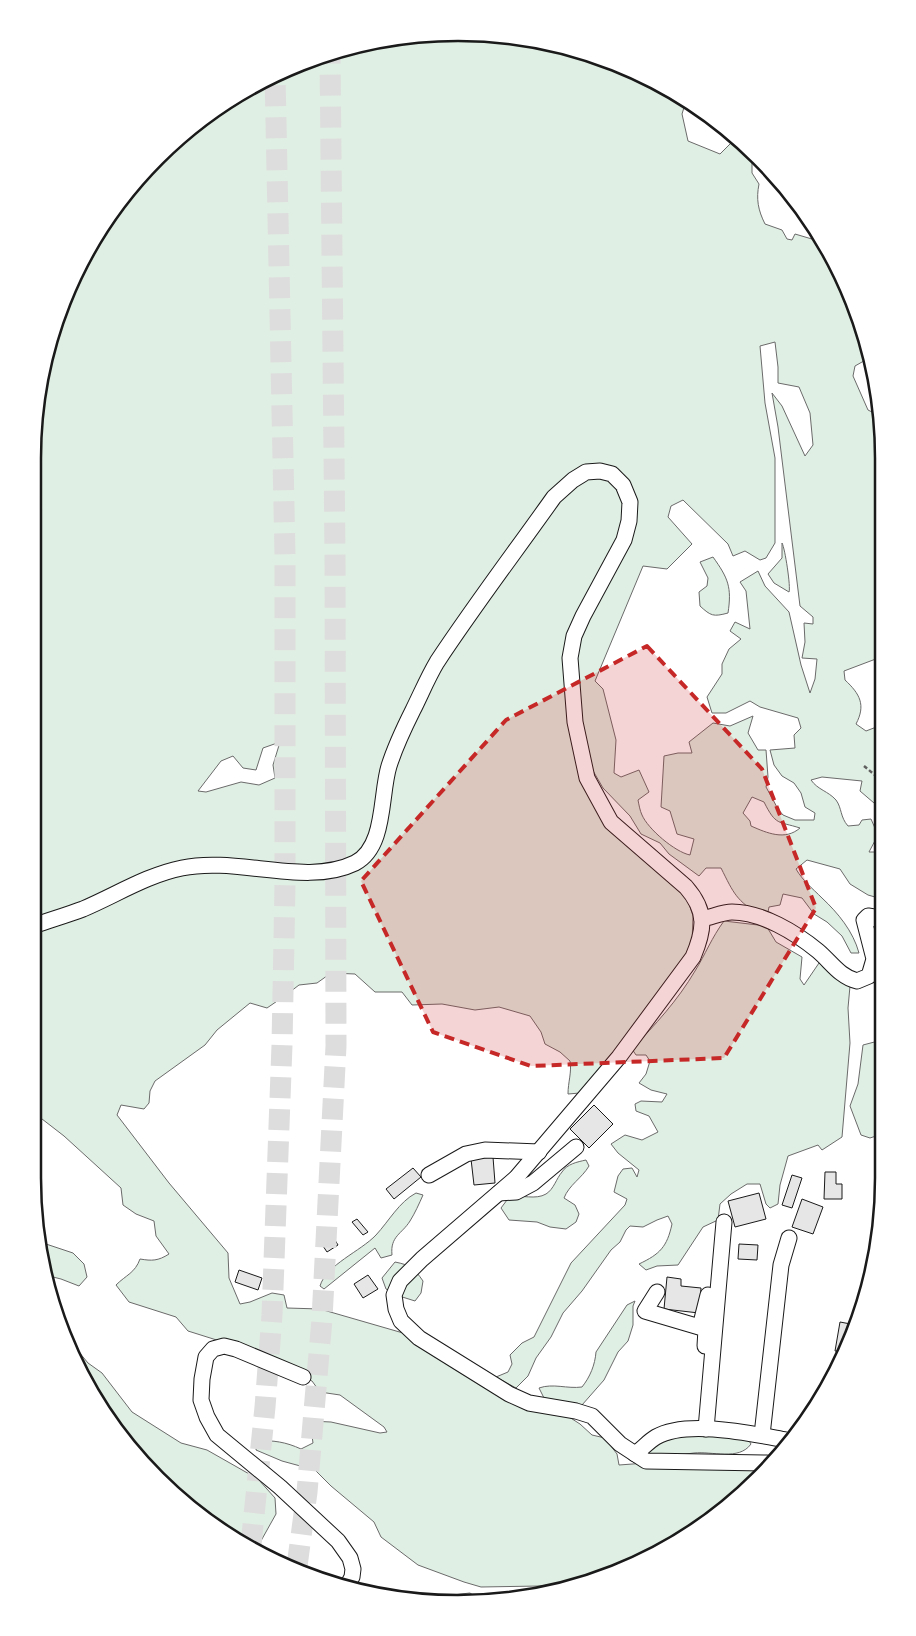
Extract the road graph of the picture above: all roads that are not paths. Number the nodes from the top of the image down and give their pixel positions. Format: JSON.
{"nodes":[{"id":1,"x":875,"y":918,"type":"edge"},
{"id":2,"x":702,"y":919,"type":"junction"},
{"id":3,"x":41,"y":923,"type":"edge"},
{"id":4,"x":576,"y":1147,"type":"dead end"},
{"id":5,"x":539,"y":1152,"type":"junction"},
{"id":6,"x":429,"y":1175,"type":"dead end"},
{"id":7,"x":499,"y":1193,"type":"junction"},
{"id":8,"x":724,"y":1222,"type":"dead end"},
{"id":9,"x":789,"y":1238,"type":"dead end"},
{"id":10,"x":657,"y":1292,"type":"dead end"},
{"id":11,"x":708,"y":1295,"type":"dead end"},
{"id":12,"x":700,"y":1327,"type":"junction"},
{"id":13,"x":303,"y":1377,"type":"dead end"},
{"id":14,"x":702,"y":1429,"type":"junction"},
{"id":15,"x":762,"y":1435,"type":"junction"},
{"id":16,"x":783,"y":1439,"type":"edge"},
{"id":17,"x":635,"y":1454,"type":"junction"},
{"id":18,"x":762,"y":1463,"type":"edge"},
{"id":19,"x":350,"y":1581,"type":"edge"}],
"edges":[{"from":1,"to":2,"type":"street"},
{"from":2,"to":3,"type":"street"},
{"from":2,"to":5,"type":"street"},
{"from":4,"to":7,"type":"street"},
{"from":5,"to":6,"type":"street"},
{"from":5,"to":7,"type":"street"},
{"from":7,"to":17,"type":"street"},
{"from":8,"to":14,"type":"street"},
{"from":9,"to":15,"type":"street"},
{"from":10,"to":12,"type":"street"},
{"from":11,"to":12,"type":"street"},
{"from":12,"to":14,"type":"street"},
{"from":13,"to":19,"type":"street"},
{"from":14,"to":15,"type":"street"},
{"from":14,"to":17,"type":"street"},
{"from":15,"to":16,"type":"street"},
{"from":17,"to":18,"type":"street"}]}
